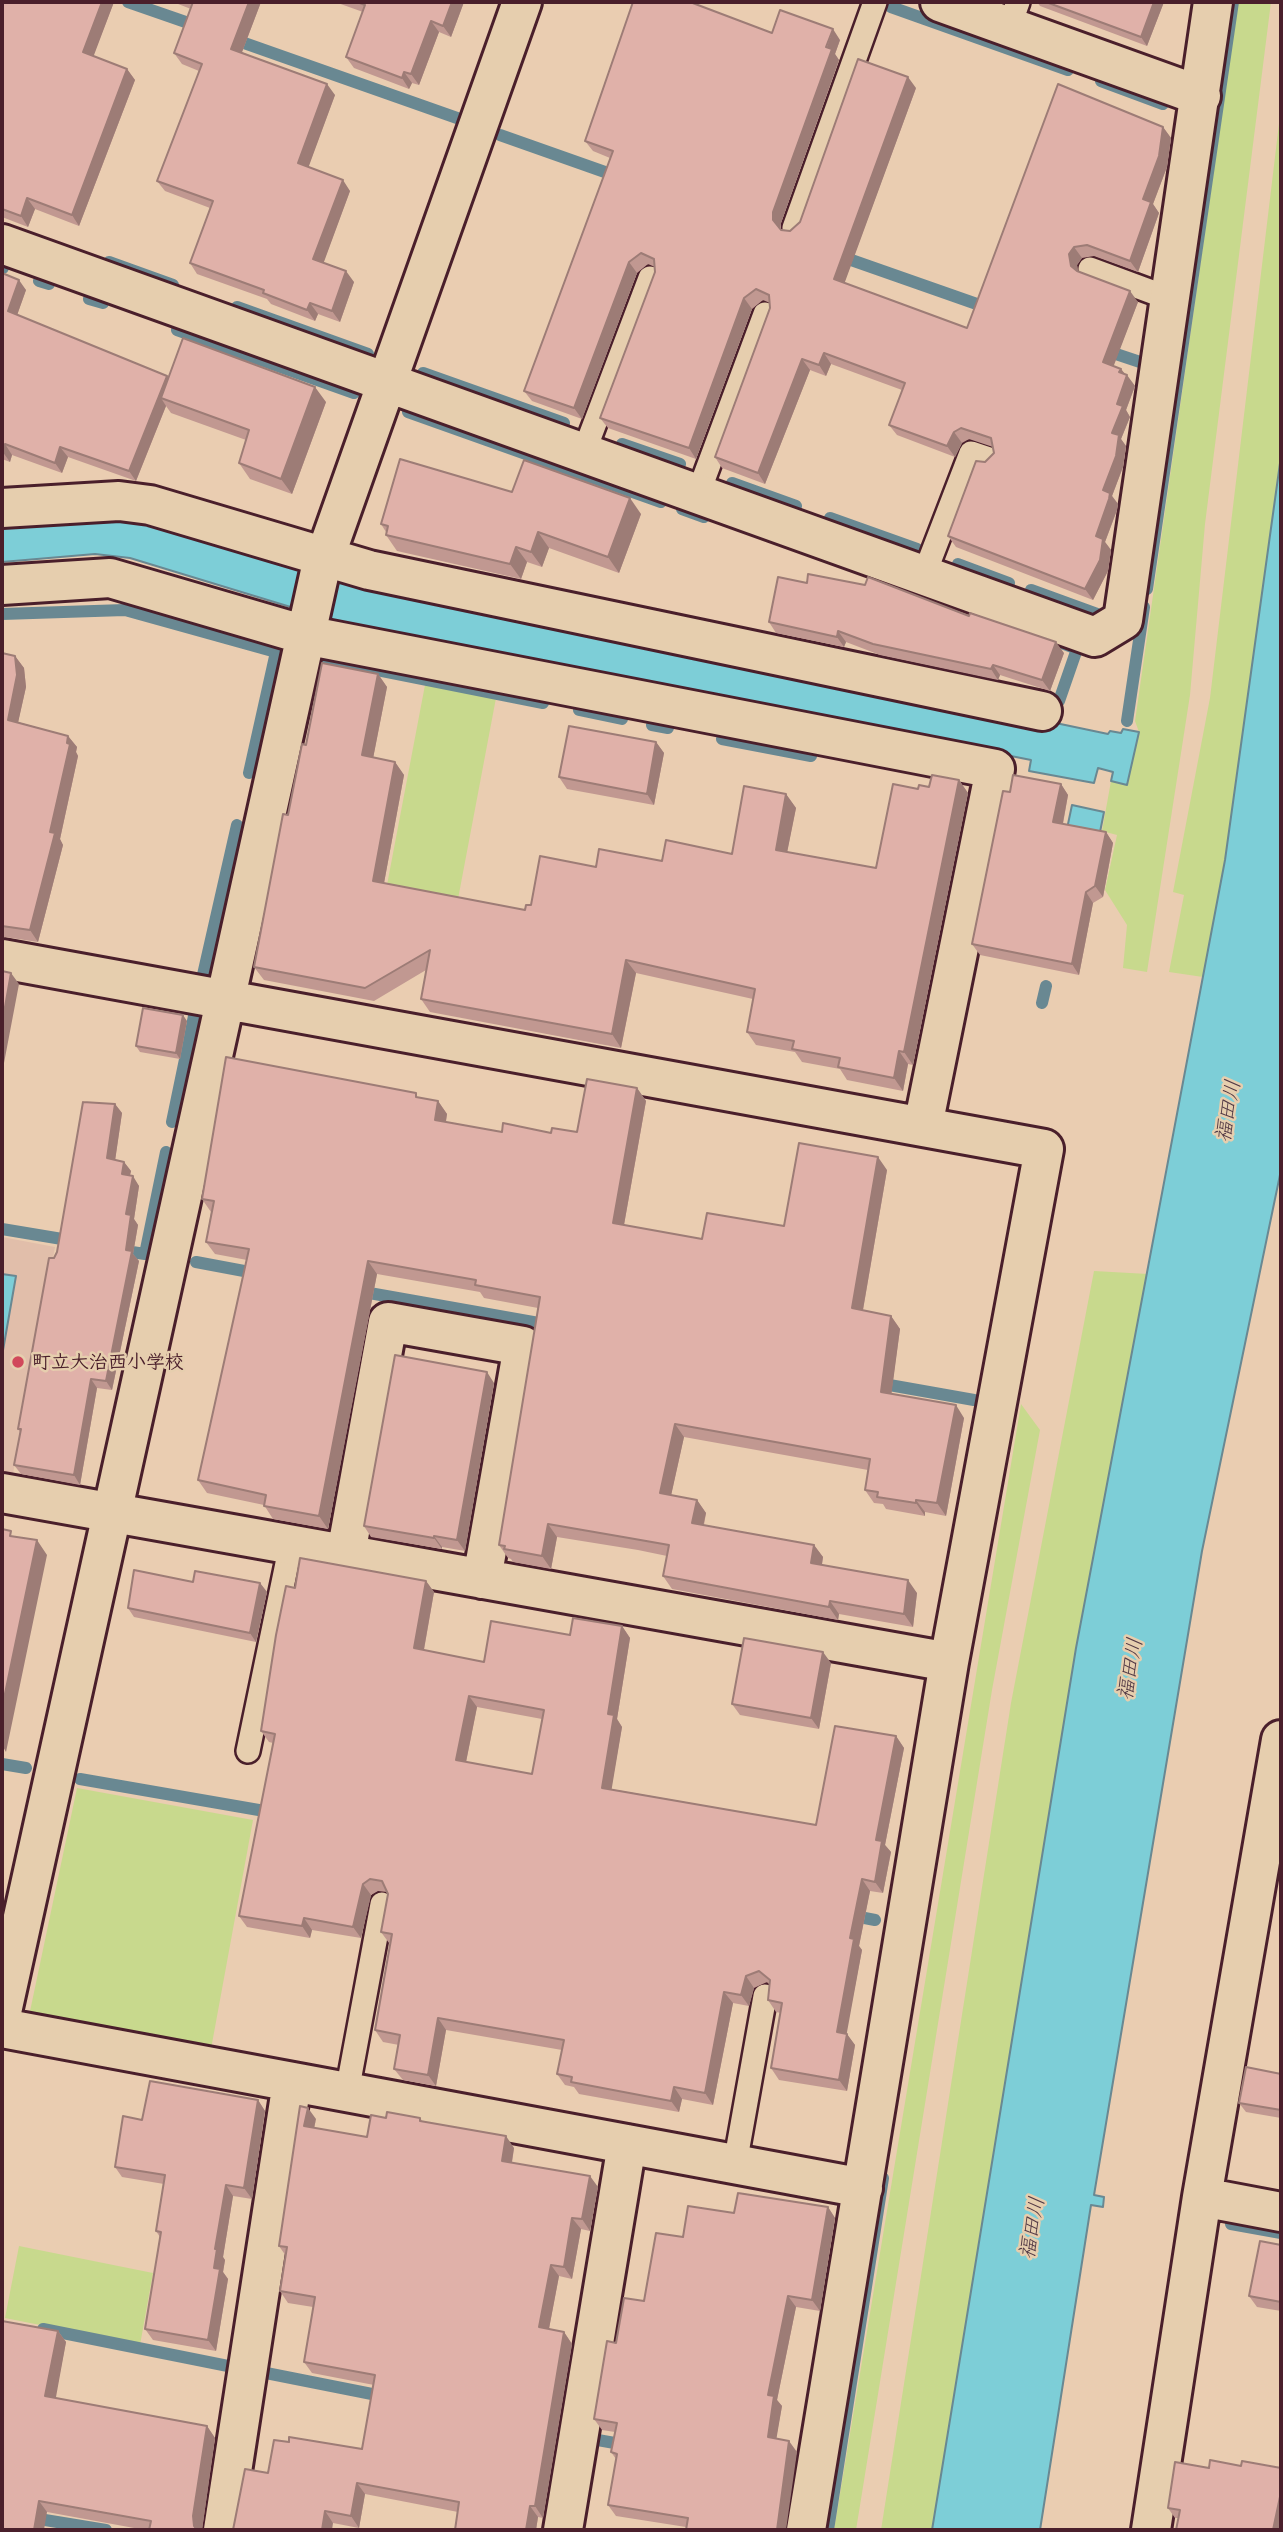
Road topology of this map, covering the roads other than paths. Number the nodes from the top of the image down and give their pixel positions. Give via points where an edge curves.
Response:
1 (522, 2) edge
2 (875, 2) edge
3 (940, 2) edge
4 (1213, 2) edge
5 (1013, 14) edge
6 (1200, 96) junction
7 (794, 228) edge
8 (2, 244) edge
9 (1090, 269) dead end
10 (650, 278) edge
11 (1171, 299) junction
12 (765, 314) edge
13 (388, 381) junction
14 (584, 452) junction
15 (989, 459) edge
16 (698, 494) junction
17 (2, 508) edge
18 (322, 564) junction
19 (924, 575) junction
20 (2, 585) edge
21 (307, 625) junction
22 (1042, 711) dead end
23 (2, 959) edge
24 (225, 999) junction
25 (923, 1126) junction
26 (2, 1493) edge
27 (111, 1513) junction
28 (291, 1544) junction
29 (346, 1555) junction
30 (482, 1579) junction
31 (949, 1662) junction
32 (1281, 1740) edge
33 (248, 1751) dead end
34 (382, 1904) edge
35 (765, 1996) edge
36 (2, 2012) edge
37 (2, 2028) edge
38 (292, 2082) junction
39 (346, 2092) junction
40 (627, 2144) junction
41 (735, 2164) junction
42 (863, 2188) junction
43 (1202, 2197) junction
44 (1281, 2213) edge
45 (223, 2530) edge
46 (563, 2530) edge
47 (806, 2530) edge
48 (1151, 2530) edge

1 - 13 street
2 - 7 lane
3 - 5 street
4 - 6 street
5 - 6 street
6 - 11 street
8 - 13 street
9 - 11 lane
10 - 14 lane
11 - 19 street via 1123,620 1095,638
12 - 16 lane
13 - 14 street
13 - 18 street
14 - 16 street
15 - 19 lane via 971,453
16 - 19 street
17 - 18 street via 119,501 150,505
18 - 21 street
18 - 22 street
20 - 21 street via 110,578
21 - 24 street
21 - 25 street via 995,769
23 - 24 street
24 - 25 street
24 - 27 street
25 - 31 street via 1044,1149
26 - 27 street
27 - 28 street
27 - 36 street
28 - 29 street
28 - 33 lane
29 - 30 street
29 - 30 street via 388,1322 415,1326 523,1346
30 - 31 street
31 - 42 street
32 - 43 street
34 - 39 lane
35 - 41 lane
37 - 38 street
38 - 39 street
38 - 45 street
39 - 40 street
40 - 41 street
40 - 46 street
41 - 42 street
42 - 47 street
43 - 44 street
43 - 48 street

